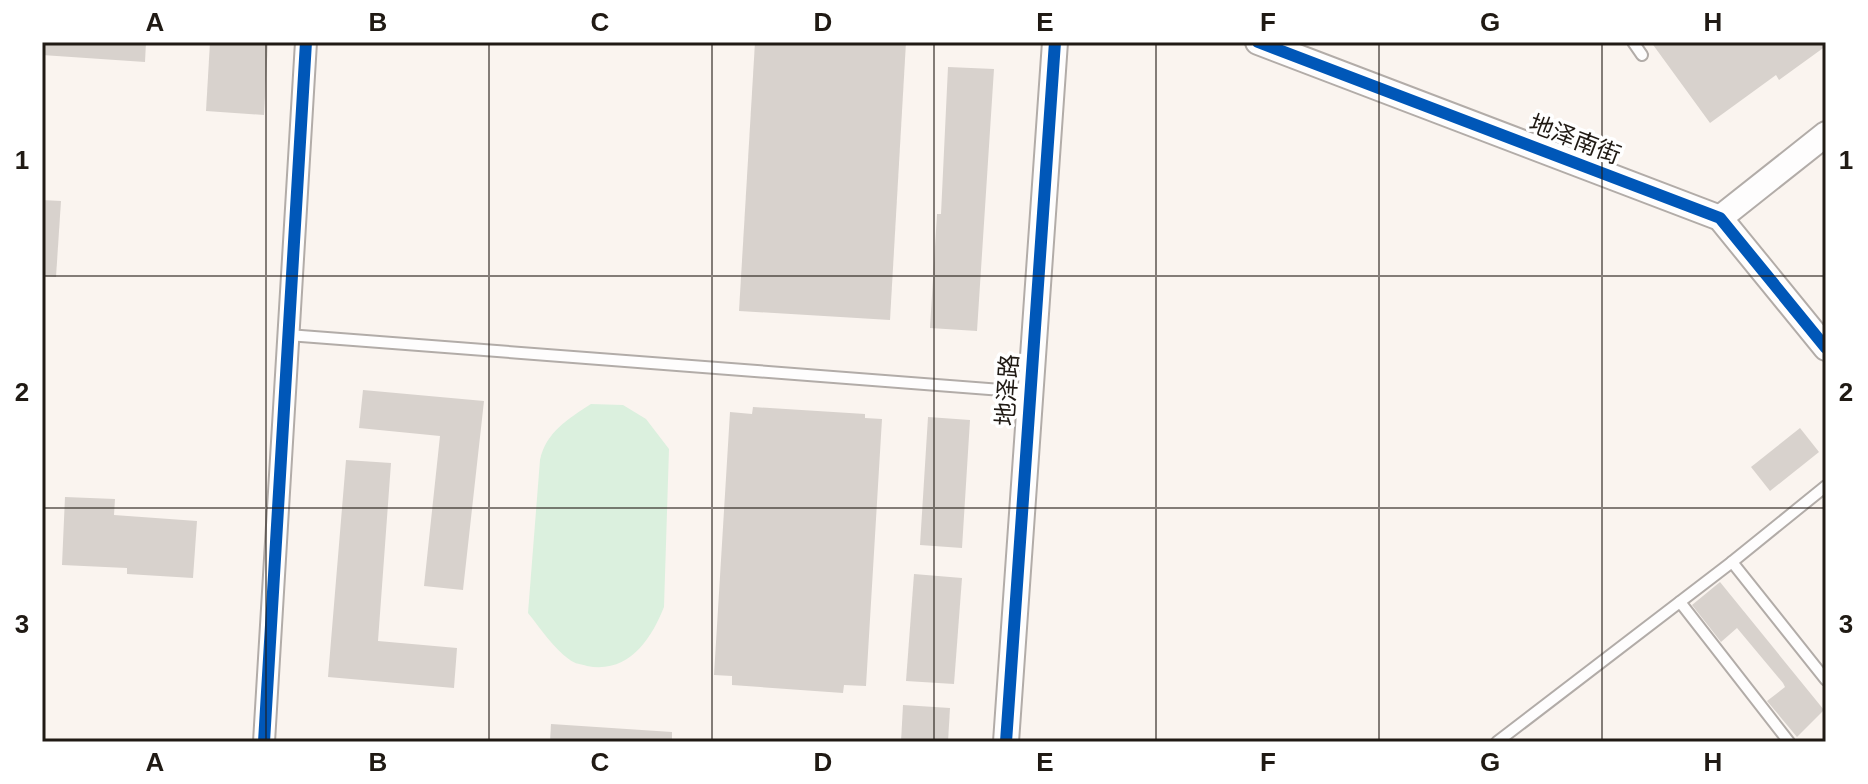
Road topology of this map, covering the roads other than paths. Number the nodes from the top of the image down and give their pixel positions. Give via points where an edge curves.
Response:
1 (306, 42) edge
2 (1055, 42) edge
3 (1258, 42) edge
4 (1633, 42) edge
5 (1642, 55) dead end
6 (1826, 134) edge
7 (1720, 218) junction
8 (288, 335) junction
9 (1826, 348) edge
10 (1029, 392) junction
11 (1826, 486) edge
12 (1732, 562) junction
13 (1680, 602) junction
14 (1826, 680) edge
15 (264, 742) edge
16 (1006, 742) edge
17 (1497, 742) edge
18 (1789, 742) edge

1 - 8 street
2 - 10 street, 地泽路
3 - 7 street, 地泽南街
4 - 5 lane
6 - 7 street
7 - 9 street, 地泽南街
8 - 10 lane
8 - 15 street
10 - 16 street, 地泽路
11 - 12 lane
12 - 13 lane
12 - 14 lane
13 - 17 lane
13 - 18 lane

